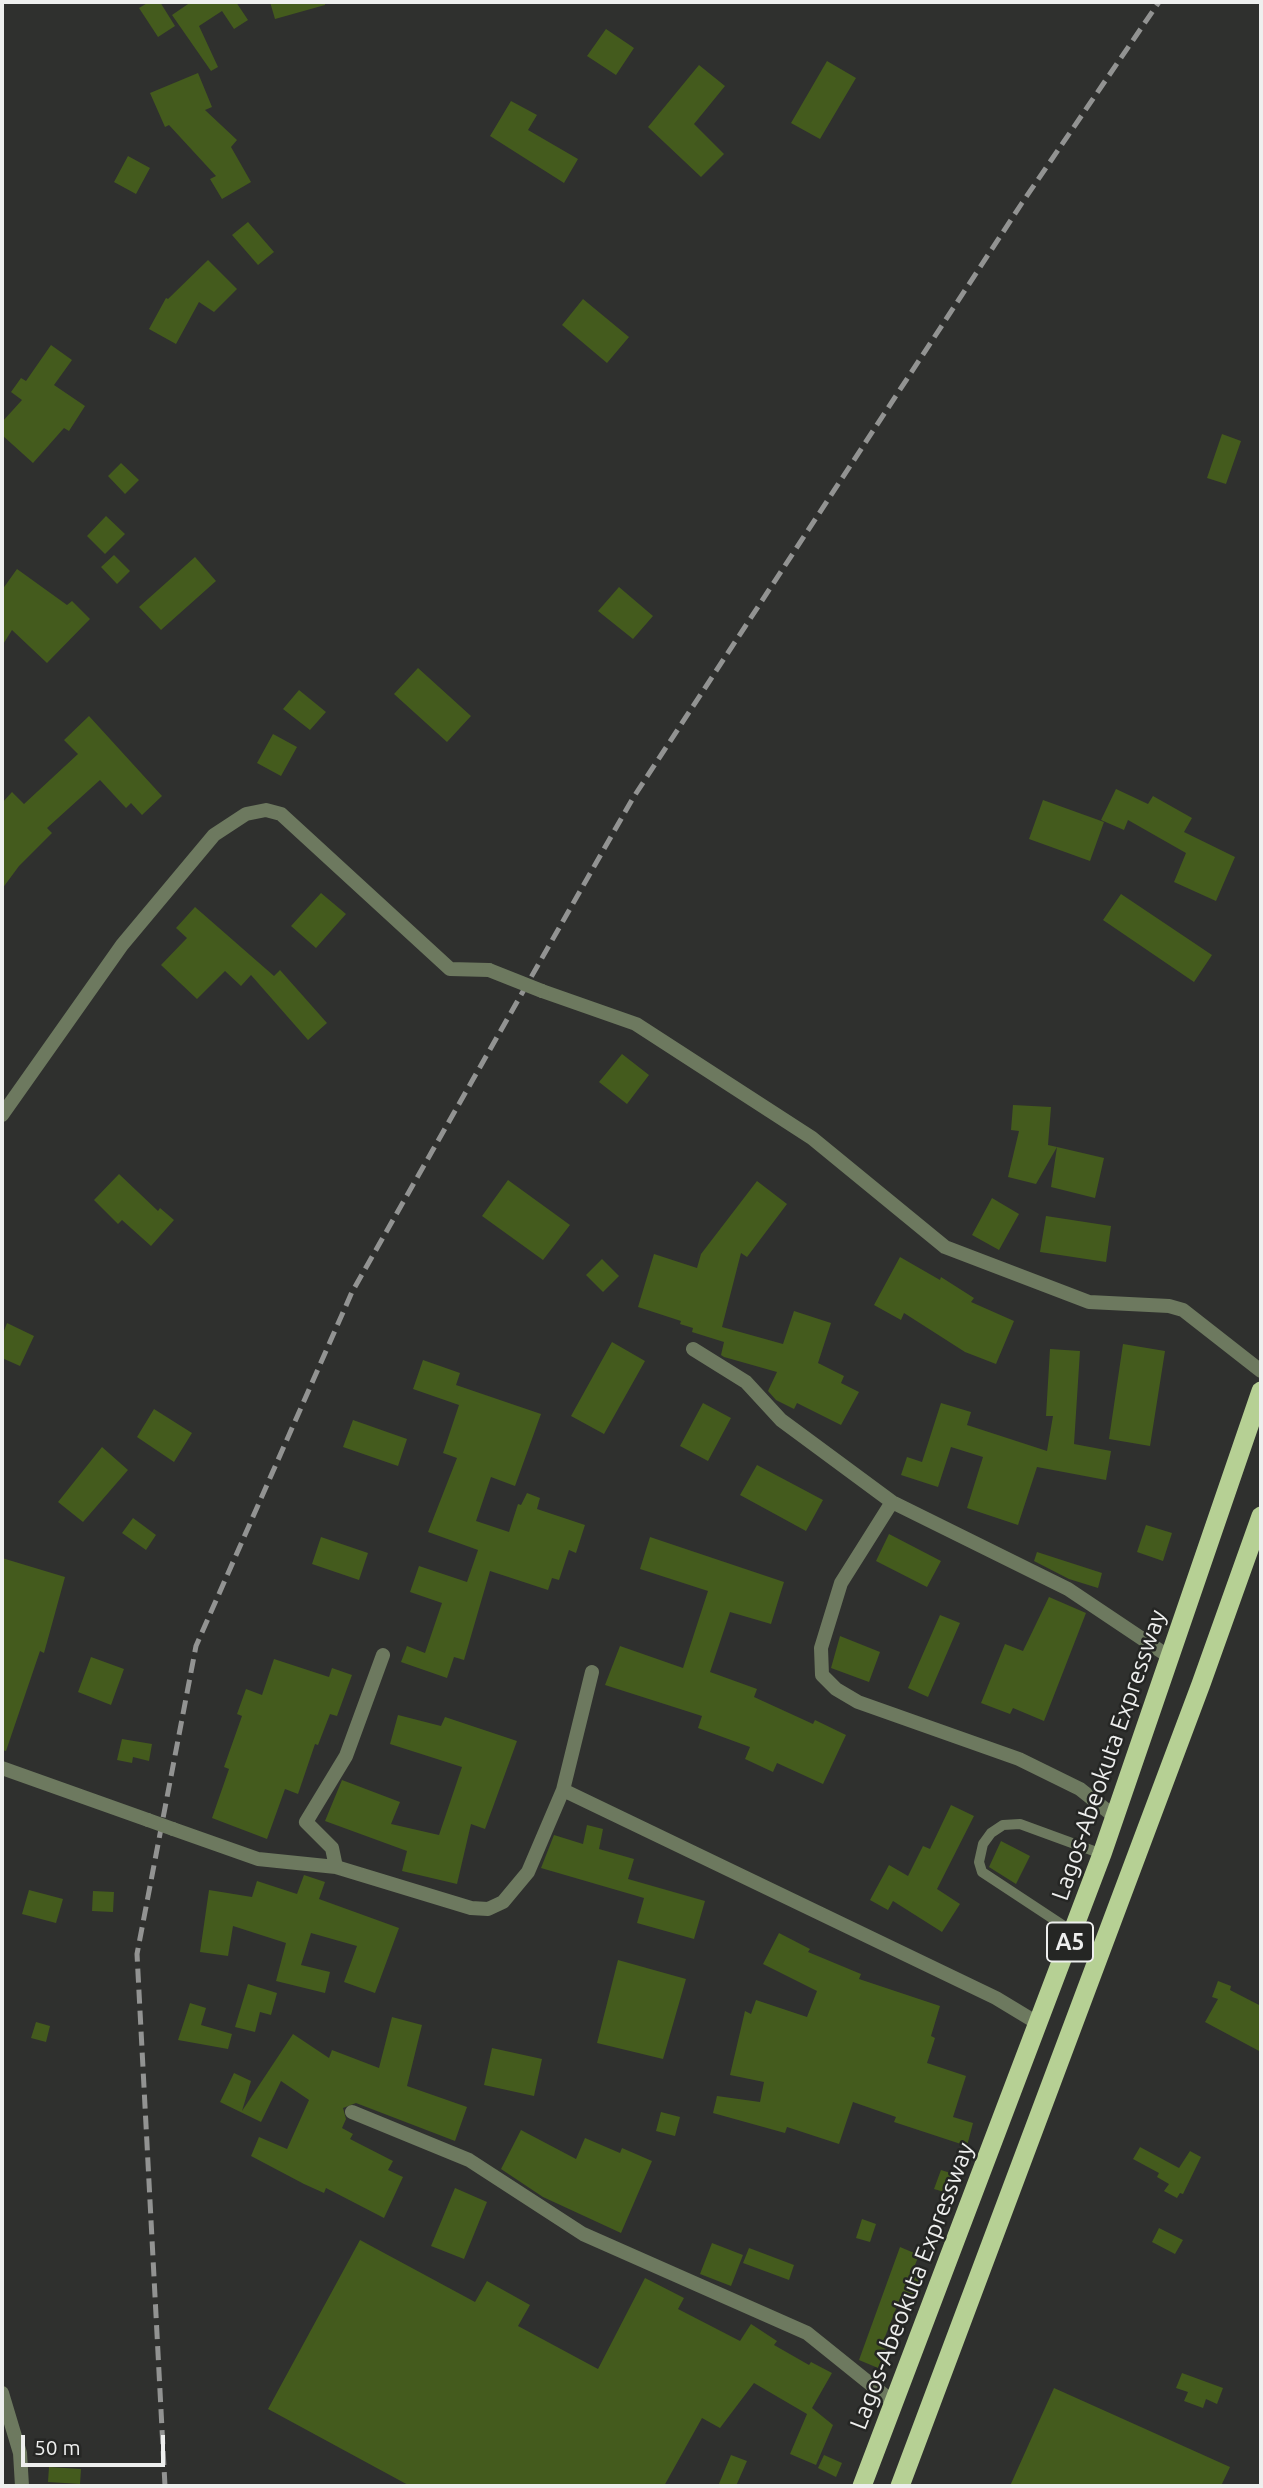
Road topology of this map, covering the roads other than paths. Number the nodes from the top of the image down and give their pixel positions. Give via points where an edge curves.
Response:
1 (2, 1115) edge
2 (693, 1349) dead end
3 (1261, 1371) edge
4 (1261, 1391) edge
5 (892, 1502) junction
6 (1261, 1516) edge
7 (383, 1655) dead end
8 (1168, 1656) junction
9 (592, 1672) dead end
10 (2, 1768) edge
11 (563, 1790) junction
12 (1115, 1817) junction
13 (1102, 1854) junction
14 (336, 1867) junction
15 (1073, 1931) junction
16 (1039, 2024) junction
17 (352, 2112) dead end
18 (2, 2393) edge
19 (894, 2403) junction
20 (22, 2486) edge
21 (862, 2486) edge
22 (900, 2486) edge

1 - 3 street, bridge via 122,945 214,835 246,814 266,810 281,814 450,969 489,970 636,1024 811,1138 945,1247 1090,1302 1183,1310
2 - 5 street via 746,1382 781,1420
4 - 8 highway, Lagos-Abeokuta Expressway / A5
5 - 8 street via 1068,1589
5 - 12 street via 841,1583 821,1648 822,1675 858,1702 1020,1759 1080,1789
6 - 22 highway, A5
7 - 14 street via 346,1756 306,1822 332,1848
8 - 12 highway, Lagos-Abeokuta Expressway / A5
9 - 11 street
10 - 14 street, bridge via 258,1859
11 - 14 street via 528,1872 503,1902 488,1909 471,1908
11 - 16 street via 984,1992
12 - 13 highway, Lagos-Abeokuta Expressway / A5
13 - 15 highway, Lagos-Abeokuta Expressway / A5
13 - 15 lane via 1020,1824 1003,1825 984,1844 979,1862 982,1872
15 - 16 highway, Lagos-Abeokuta Expressway / A5
16 - 19 highway, Lagos-Abeokuta Expressway / A5
17 - 19 street via 469,2160 583,2235 807,2333
18 - 20 street via 20,2453
19 - 21 highway, Lagos-Abeokuta Expressway / A5

